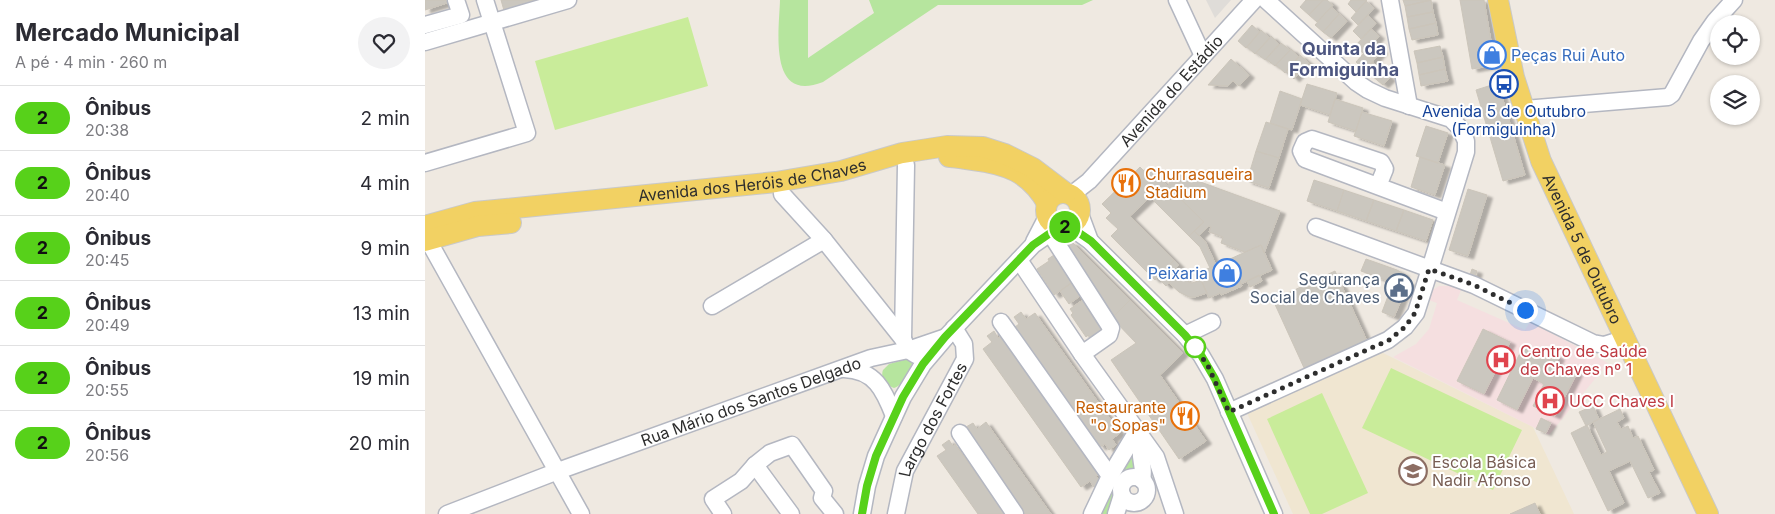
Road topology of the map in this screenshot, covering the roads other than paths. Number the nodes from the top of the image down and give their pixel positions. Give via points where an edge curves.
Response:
1 (456, 0) edge
2 (485, 0) edge
3 (568, 0) edge
4 (1177, 0) edge
5 (1254, 0) edge
6 (1266, 0) edge
7 (1390, 0) edge
8 (1498, 0) edge
9 (1734, 0) edge
10 (491, 23) junction
11 (425, 25) edge
12 (425, 42) edge
13 (1203, 56) junction
14 (1409, 106) junction
15 (1523, 109) junction
16 (426, 158) edge
17 (906, 165) junction
18 (1379, 186) junction
19 (782, 194) junction
20 (1447, 212) junction
21 (1063, 213) junction
22 (1316, 227) dead end
23 (426, 234) edge
24 (824, 240) junction
25 (1019, 260) junction
26 (1429, 269) junction
27 (712, 306) dead end
28 (1001, 322) dead end
29 (1212, 322) dead end
30 (950, 332) junction
31 (1185, 335) junction
32 (1626, 338) junction
33 (906, 344) junction
34 (1082, 354) junction
35 (885, 355) junction
36 (923, 364) junction
37 (842, 369) junction
38 (877, 384) junction
39 (903, 397) junction
40 (1229, 412) junction
41 (895, 416) junction
42 (960, 433) dead end
43 (1141, 436) junction
44 (755, 465) junction
45 (558, 471) junction
46 (1111, 476) junction
47 (447, 514) edge
48 (581, 514) edge
49 (723, 514) edge
50 (791, 514) edge
51 (835, 514) edge
52 (862, 514) edge
53 (896, 514) edge
54 (1015, 514) edge
55 (1092, 514) edge
56 (1117, 514) edge
57 (1175, 514) edge
58 (1274, 514) edge
59 (1708, 514) edge

1 - 11 street via 461,15
2 - 10 street
3 - 10 street
4 - 13 street
5 - 13 street, Avenida do Estádio
6 - 14 street via 1356,82 1385,98
7 - 14 street
8 - 15 main road, Avenida 5 de Outubro via 1513,77
9 - 15 street via 1701,41 1668,97
10 - 12 street
10 - 16 street via 527,133
13 - 21 street, Avenida do Estádio
14 - 20 street via 1451,120 1460,128 1466,141 1466,152
15 - 32 main road, Avenida 5 de Outubro via 1541,161
17 - 19 main road, Avenida dos Heróis de Chaves via 845,183
17 - 21 main road, Avenida dos Heróis de Chaves via 952,157 995,162 1027,179
17 - 33 street
18 - 18 street via 1385,169 1381,162 1312,139 1305,142 1301,152 1305,159
18 - 20 street
19 - 23 main road, Avenida dos Heróis de Chaves
19 - 24 street
20 - 26 street
21 - 23 main road, Avenida dos Heróis de Chaves via 1033,168 983,146 947,146 777,182 475,212
21 - 25 street
21 - 31 street
21 - 34 street via 1111,328 1109,335
22 - 26 street
23 - 45 street
24 - 27 street
24 - 33 street
25 - 30 street
25 - 34 street
26 - 32 street via 1474,285 1593,343 1604,345
26 - 40 street via 1415,313 1405,327 1389,340
28 - 46 street
29 - 31 street
30 - 33 street, Rua Mário dos Santos Delgado
30 - 36 street
30 - 53 street, Largo dos Fortes via 964,344 965,359 905,471
31 - 40 street via 1208,366
32 - 59 main road, Avenida 5 de Outubro
33 - 35 street, Rua Mário dos Santos Delgado
33 - 36 street
34 - 43 street
35 - 37 street, Rua Mário dos Santos Delgado
35 - 38 street via 879,362
36 - 39 street
37 - 38 street via 857,370
37 - 45 street, Rua Mário dos Santos Delgado
38 - 39 street
38 - 41 street
39 - 41 street
40 - 58 street
41 - 52 street via 873,465
42 - 54 street
43 - 46 street
43 - 56 street via 1142,480 1126,479 1121,486
43 - 57 street via 1156,457
44 - 49 street via 741,480 713,499
44 - 50 street
44 - 51 street via 770,452 792,445
45 - 47 street, Rua Mário dos Santos Delgado
45 - 48 street
46 - 55 street

